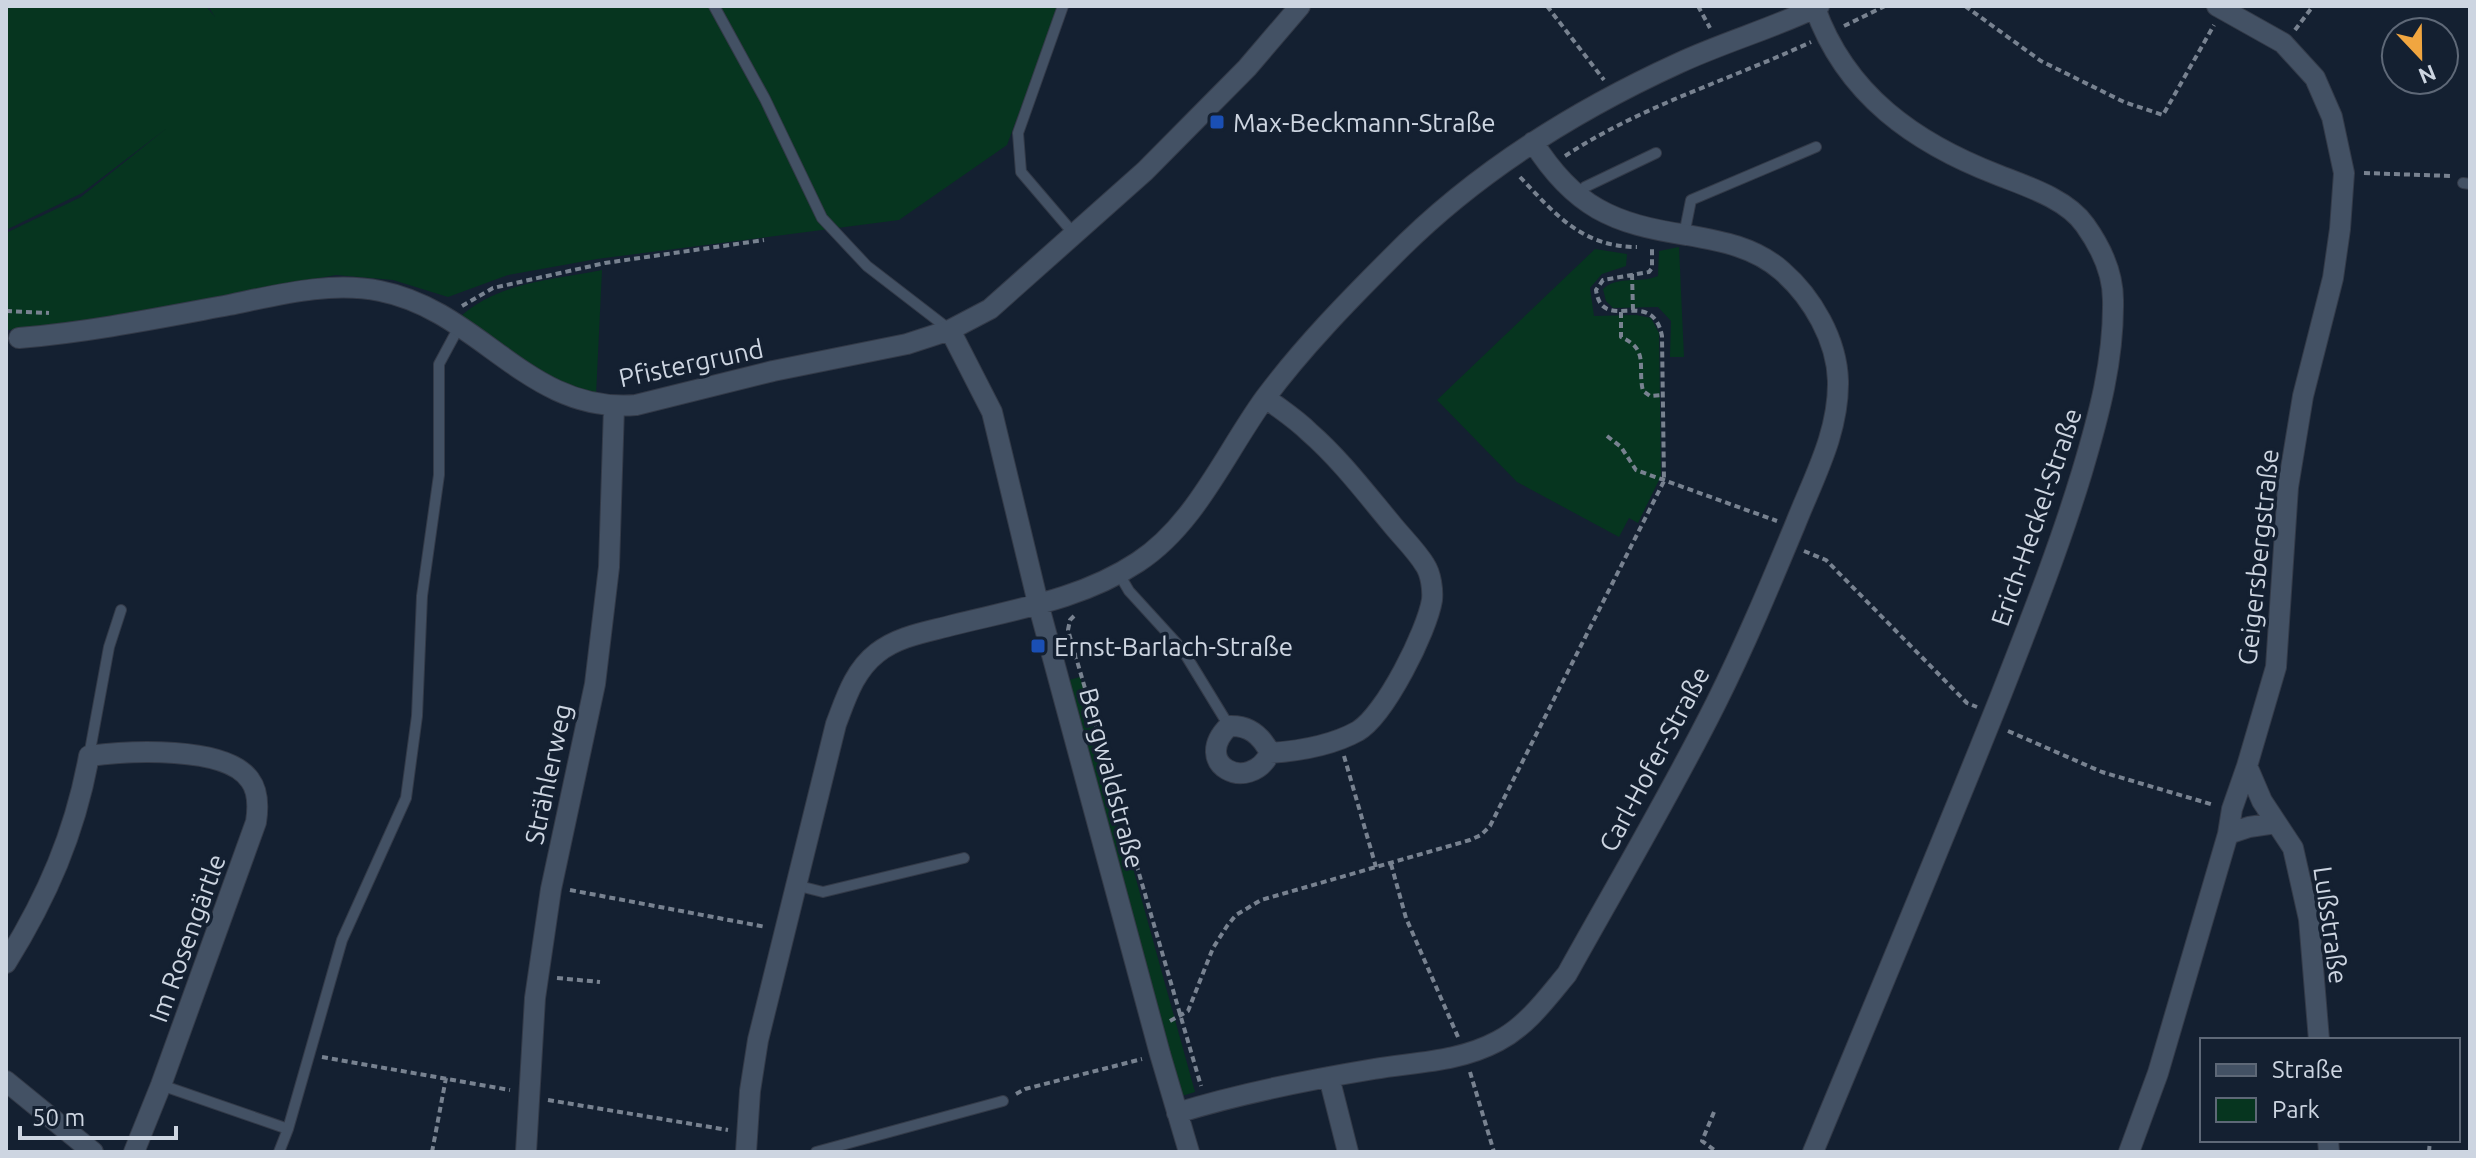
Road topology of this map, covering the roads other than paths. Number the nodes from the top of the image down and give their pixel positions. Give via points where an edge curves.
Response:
1 (714, 6) edge
2 (1063, 6) edge
3 (1300, 6) edge
4 (1817, 7) edge
5 (2220, 8) edge
6 (1533, 142) junction
7 (1816, 147) dead end
8 (1656, 153) dead end
9 (1577, 197) junction
10 (1074, 234) junction
11 (1684, 235) junction
12 (455, 322) junction
13 (950, 330) junction
14 (19, 338) dead end
15 (1266, 398) junction
16 (614, 407) junction
17 (1119, 574) junction
18 (1038, 603) junction
19 (121, 610) dead end
20 (1229, 726) junction
21 (1270, 753) junction
22 (89, 756) junction
23 (2247, 766) junction
24 (2276, 823) junction
25 (2228, 834) junction
26 (964, 858) dead end
27 (795, 884) junction
28 (6, 963) edge
29 (2319, 1038) edge
30 (1329, 1077) junction
31 (6, 1081) edge
32 (161, 1085) junction
33 (1003, 1101) road end
34 (1177, 1113) junction
35 (288, 1129) junction
36 (746, 1143) edge
37 (93, 1152) edge
38 (134, 1152) edge
39 (279, 1152) edge
40 (526, 1152) edge
41 (816, 1152) edge
42 (1189, 1152) edge
43 (1348, 1152) edge
44 (1813, 1152) edge
45 (2129, 1152) edge

1 - 13 lane via 822,218 867,266
2 - 10 lane via 1018,133 1021,172
3 - 10 street via 1145,171
4 - 6 street via 1716,46 1615,94
4 - 44 street, Erich-Heckel-Straße via 1825,36 1859,86 1889,116 1937,149 2046,193 2083,221 2100,250 2113,296 2104,399 2058,550
5 - 23 street, Geigersbergstraße via 2283,43 2315,78 2332,117 2344,173 2333,278 2303,396 2288,487 2276,667
6 - 9 street, Carl-Hofer-Straße
6 - 15 street via 1448,205 1393,256
7 - 11 lane via 1691,200
8 - 9 lane via 1585,187
9 - 11 street, Carl-Hofer-Straße via 1619,220
10 - 13 street via 990,309
11 - 30 street, Carl-Hofer-Straße via 1739,246 1762,257 1808,299 1826,331 1838,381 1828,446 1787,545 1716,703 1567,974 1537,1011 1500,1041 1465,1055
12 - 14 street, Pfistergrund via 379,291 316,288 72,334
12 - 16 street, Pfistergrund via 543,386
12 - 35 lane via 439,364 439,475 422,596 417,716 406,798 342,940
13 - 16 street, Pfistergrund via 907,344
13 - 18 street, Bergwaldstraße via 992,412
15 - 17 street via 1177,528
15 - 21 street via 1310,432 1426,566 1432,596 1428,616 1392,690 1371,721 1339,739
16 - 40 street, Strählerweg via 609,567 595,684 562,828 538,977
17 - 18 street via 1062,599
17 - 20 lane via 1182,649
18 - 27 street via 907,638 875,654 861,670 836,724
18 - 34 street, Bergwaldstraße
19 - 22 lane
20 - 21 street via 1252,731
20 - 21 street via 1215,749 1226,770 1256,770
22 - 28 street via 48,891
22 - 32 street, Im Rosengärtle via 149,751 213,760 241,772 253,784 256,822
23 - 24 street, Lußstraße
23 - 25 street, Geigersbergstraße
24 - 25 street
24 - 29 street, Lußstraße via 2293,848 2309,919
25 - 45 street, Geigersbergstraße via 2158,1073
26 - 27 lane via 823,892
27 - 36 street via 758,1040
30 - 34 street, Carl-Hofer-Straße
30 - 43 street
31 - 37 street
32 - 35 lane
32 - 38 street, Im Rosengärtle
33 - 41 lane
34 - 42 street, Bergwaldstraße
35 - 39 lane

